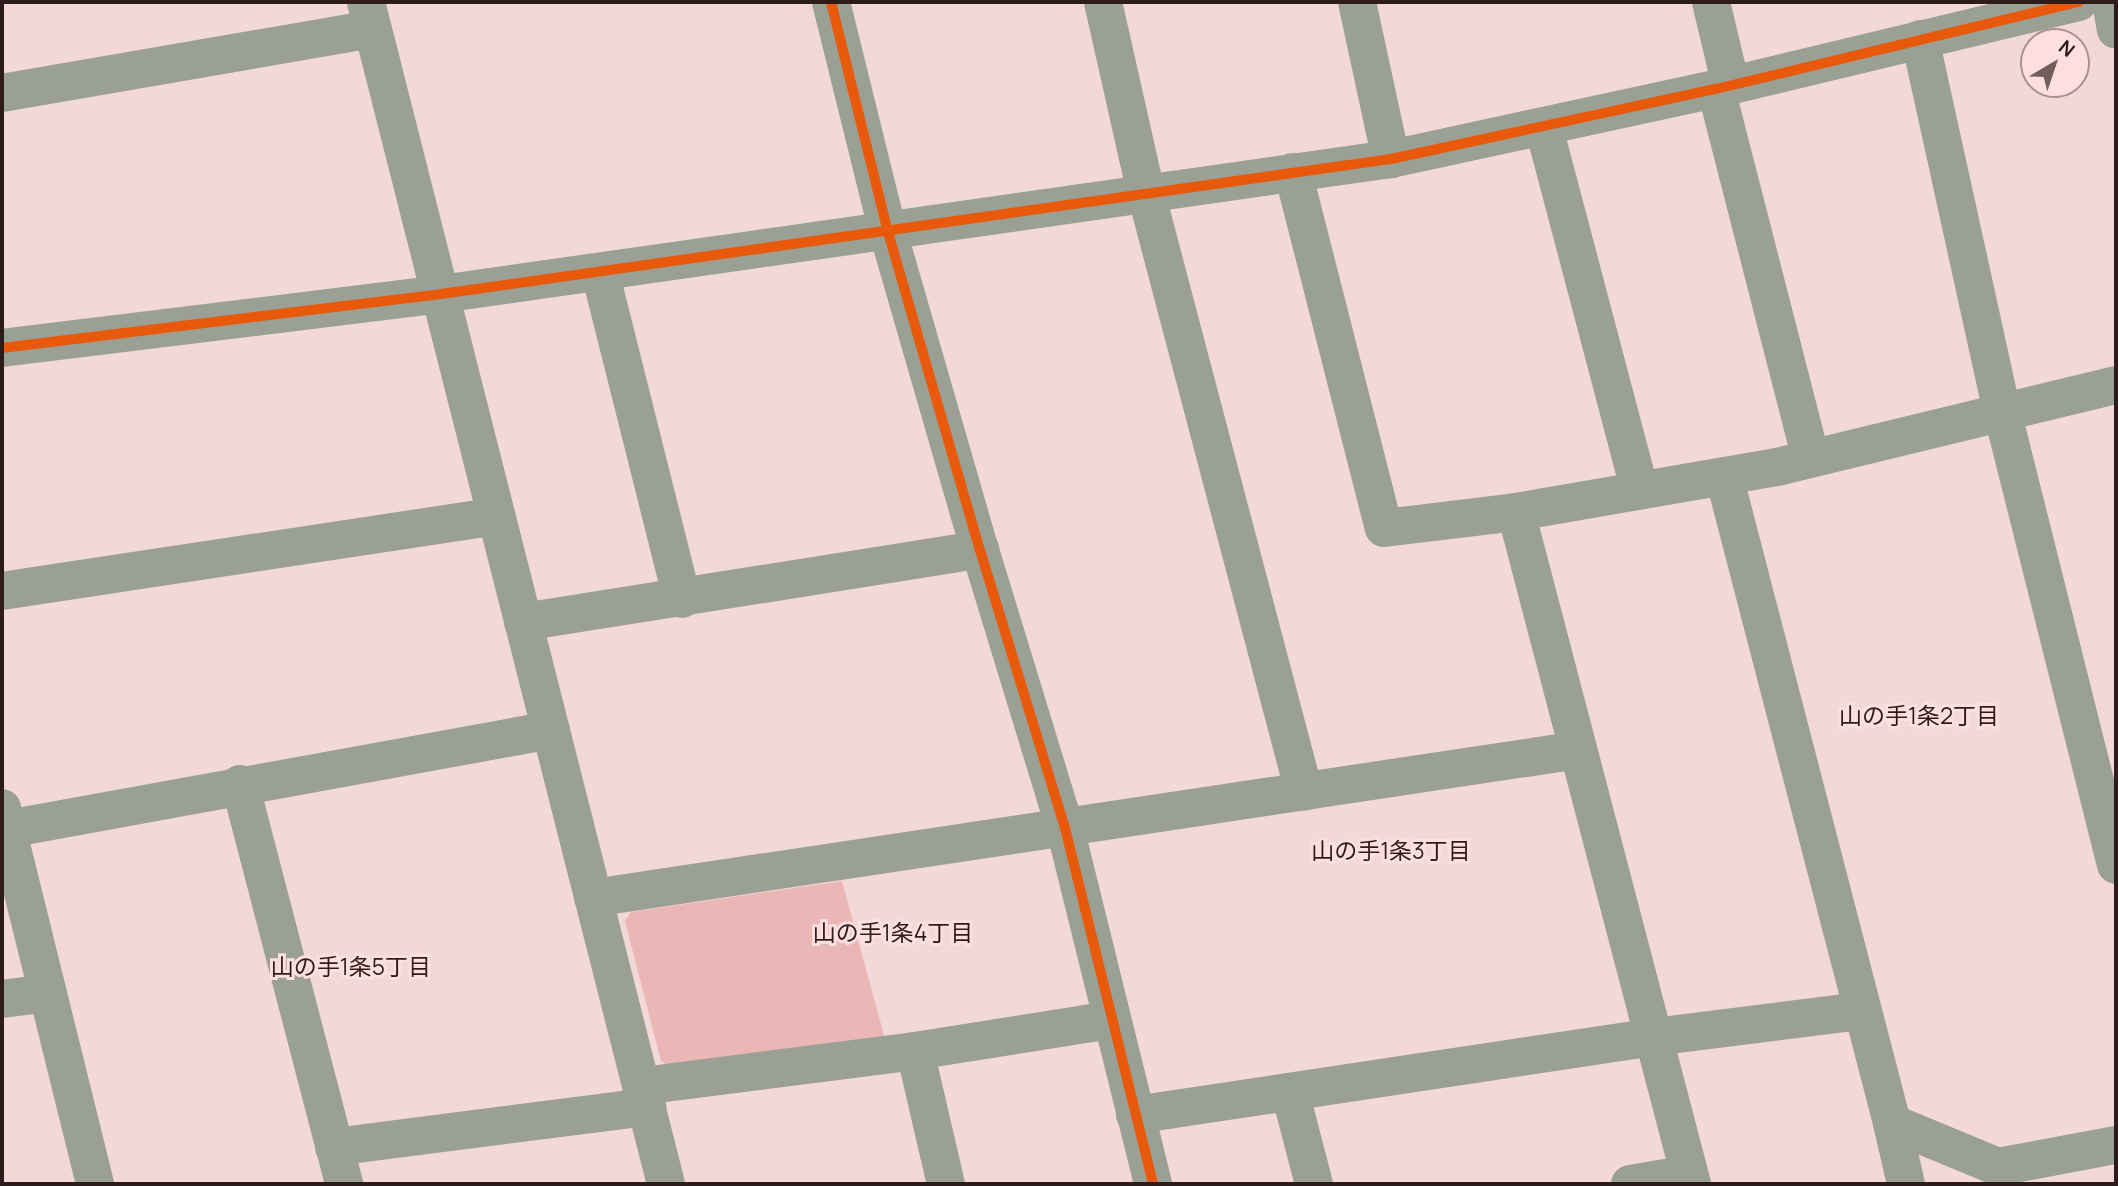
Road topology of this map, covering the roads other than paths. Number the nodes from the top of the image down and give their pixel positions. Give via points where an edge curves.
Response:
1 (831, 2) edge
2 (1103, 2) edge
3 (1357, 2) edge
4 (1710, 2) edge
5 (2079, 2) edge
6 (2110, 2) edge
7 (1972, 14) edge
8 (369, 16) edge
9 (2116, 30) edge
10 (1920, 40) junction
11 (1723, 87) junction
12 (2, 93) edge
13 (1544, 128) junction
14 (1391, 159) junction
15 (1293, 172) junction
16 (1146, 193) junction
17 (888, 232) junction
18 (600, 272) junction
19 (441, 294) junction
20 (2, 348) edge
21 (2116, 385) edge
22 (2003, 415) junction
23 (1811, 458) junction
24 (1724, 476) junction
25 (1640, 491) junction
26 (1516, 512) junction
27 (496, 516) junction
28 (979, 550) junction
29 (2, 591) edge
30 (682, 598) junction
31 (523, 622) junction
32 (551, 730) junction
33 (1578, 750) junction
34 (240, 784) junction
35 (1304, 792) junction
36 (3, 822) edge
37 (1065, 828) junction
38 (2115, 852) edge
39 (593, 898) junction
40 (48, 993) junction
41 (2, 999) edge
42 (1861, 1011) junction
43 (1111, 1020) junction
44 (1654, 1037) junction
45 (915, 1051) junction
46 (1290, 1092) junction
47 (645, 1096) junction
48 (1135, 1115) junction
49 (1892, 1124) junction
50 (334, 1146) junction
51 (2116, 1146) edge
52 (1691, 1179) edge
53 (95, 1184) edge
54 (344, 1184) edge
55 (666, 1184) edge
56 (946, 1184) edge
57 (1153, 1184) edge
58 (1314, 1184) edge
59 (1630, 1184) edge
60 (1906, 1184) edge

1 - 17 street
2 - 16 street
3 - 14 street
4 - 11 street
5 - 7 street
6 - 9 street
7 - 10 street
8 - 12 street
8 - 19 street
10 - 11 street
10 - 22 street
11 - 13 street
11 - 23 street
13 - 14 street
13 - 25 street
14 - 15 street
15 - 16 street
15 - 26 street via 1384,528
16 - 17 street
16 - 35 street
17 - 18 street
17 - 28 street
18 - 19 street
18 - 30 street
19 - 20 street
19 - 27 street
21 - 22 street
22 - 23 street
22 - 38 street
23 - 24 street
24 - 25 street
24 - 42 street
25 - 26 street
26 - 33 street
27 - 29 street
27 - 31 street
28 - 30 street
28 - 37 street
30 - 31 street
31 - 32 street
32 - 34 street
32 - 39 street
33 - 35 street
33 - 44 street
34 - 36 street
34 - 50 street
35 - 37 street
36 - 40 street
37 - 39 street
37 - 43 street
39 - 47 street
40 - 41 street
40 - 53 street
42 - 44 street
42 - 49 street
43 - 45 street
43 - 48 street
44 - 46 street
44 - 52 street
45 - 47 street
45 - 56 street
46 - 48 street
46 - 58 street
47 - 50 street
47 - 55 street
48 - 57 street
49 - 51 street via 1998,1167
49 - 60 street
50 - 54 street
52 - 59 street

